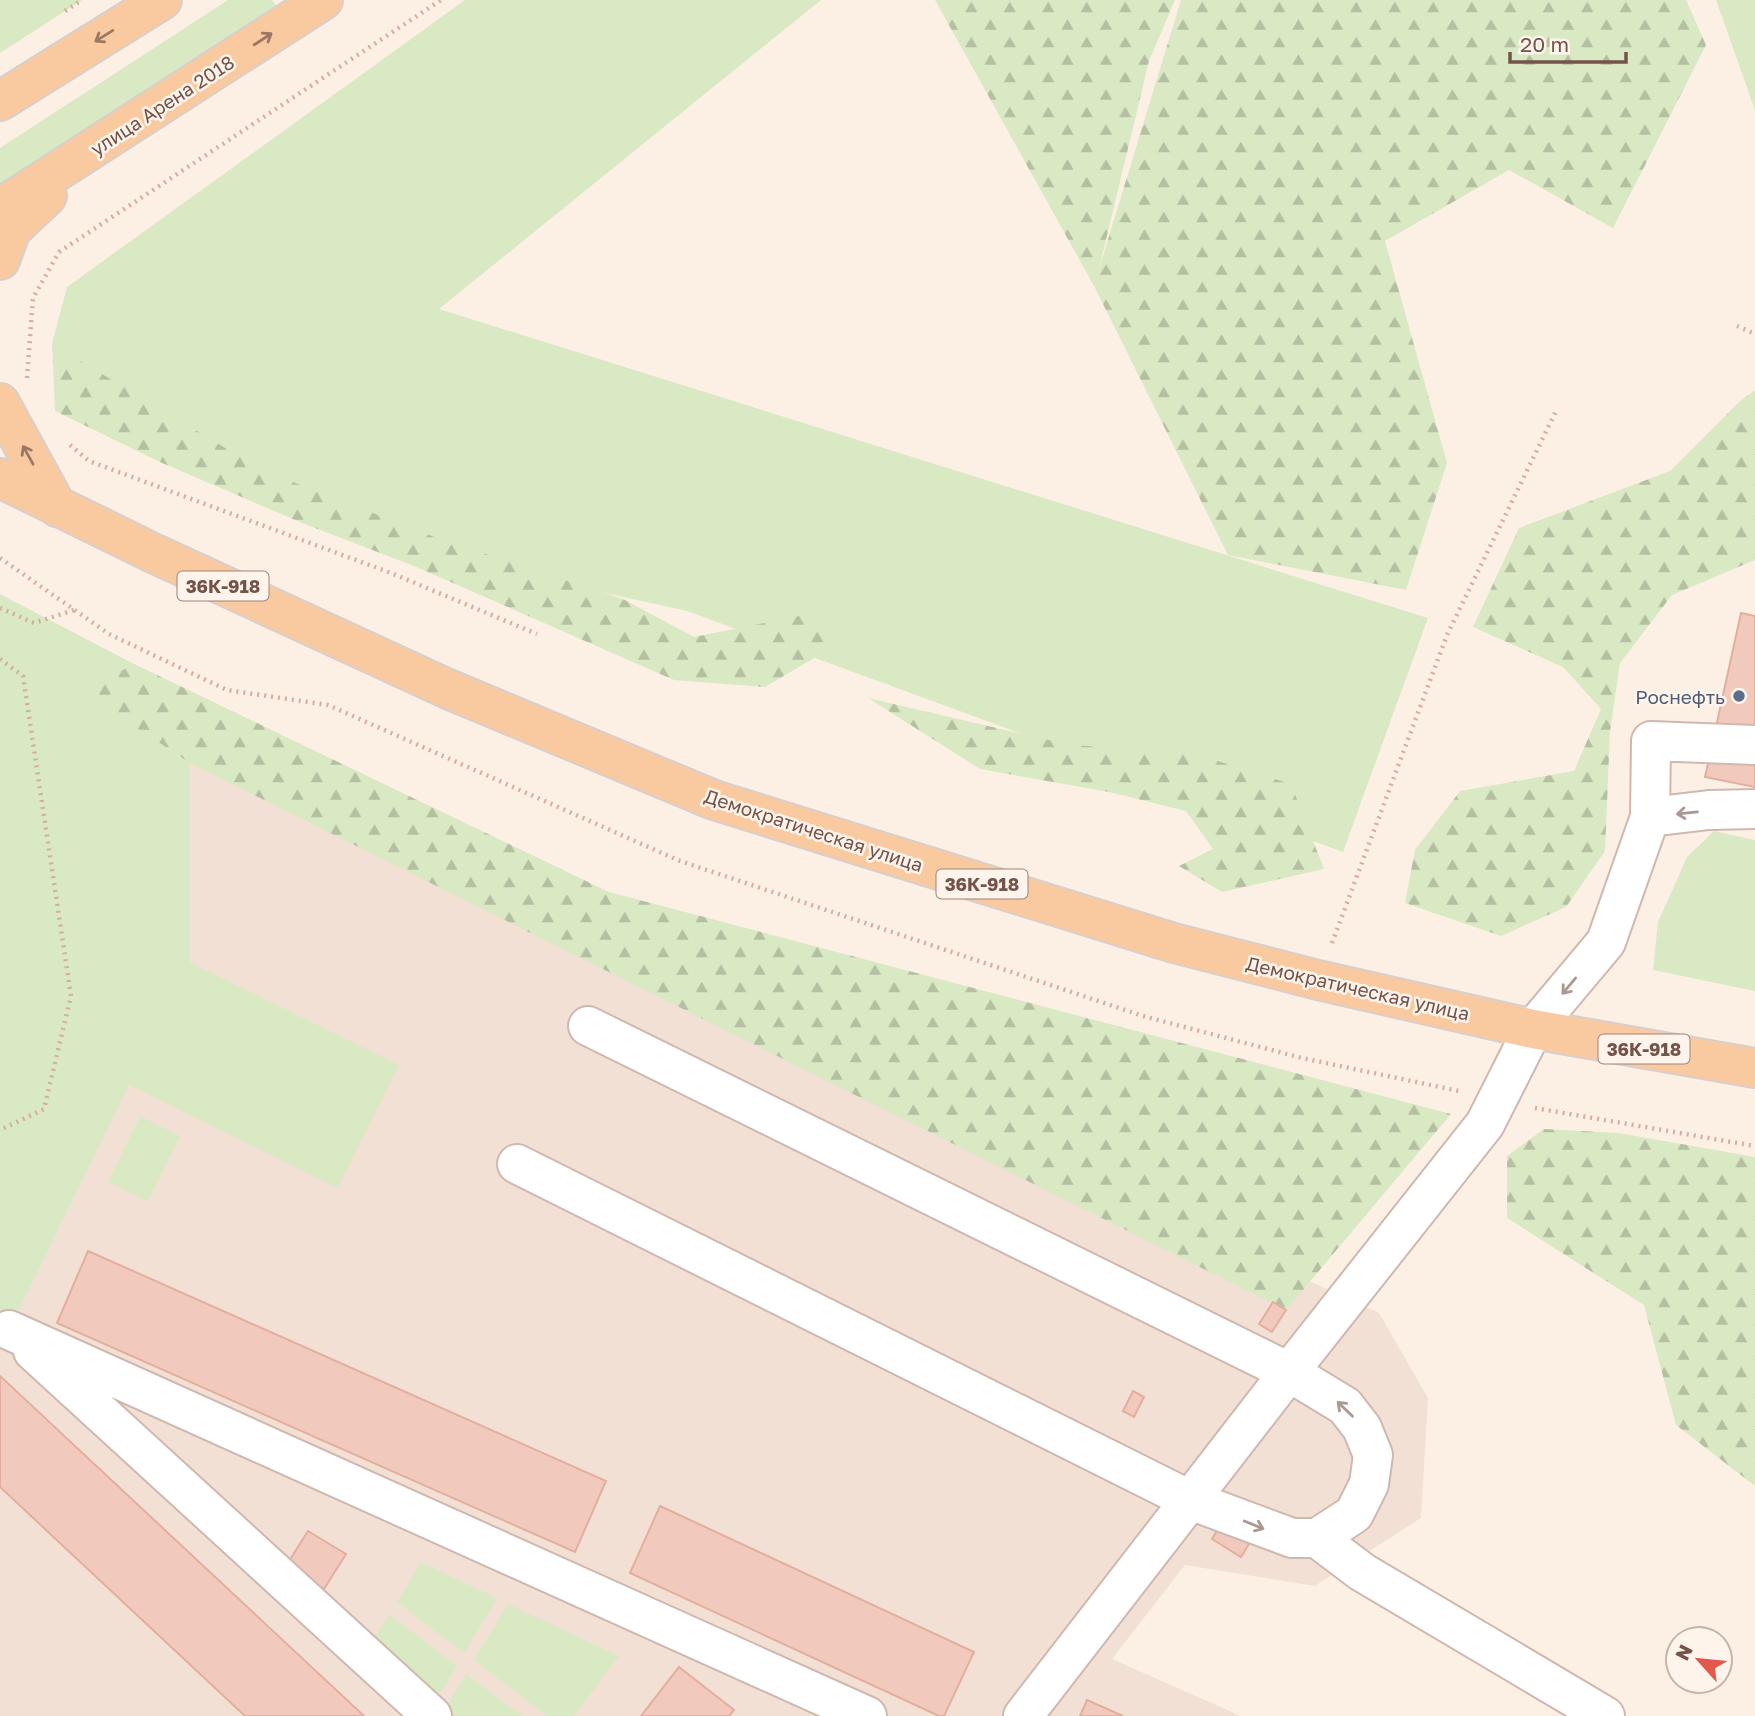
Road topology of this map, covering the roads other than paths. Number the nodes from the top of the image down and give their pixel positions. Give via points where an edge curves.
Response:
1 (162, 0) edge
2 (323, 0) edge
3 (0, 101) edge
4 (106, 141) junction
5 (0, 208) edge
6 (0, 260) edge
7 (13, 393) edge
8 (0, 478) edge
9 (57, 507) junction
10 (1755, 745) edge
11 (1755, 809) edge
12 (1650, 817) junction
13 (588, 1026) dead end
14 (1533, 1029) junction
15 (1755, 1068) edge
16 (517, 1164) dead end
17 (5, 1326) edge
18 (1289, 1373) junction
19 (1190, 1500) junction
20 (1317, 1538) junction
21 (801, 1703) edge
22 (432, 1716) edge
23 (867, 1716) edge
24 (1023, 1716) edge
25 (1605, 1716) edge

1 -> 3 main road
4 -> 2 main road, улица Арена 2018
4 - 5 main road, улица Арена 2018
4 - 6 main road via 11,230
9 -> 7 main road
8 - 9 main road, Демократическая улица / 36К-918
9 - 14 main road, Демократическая улица / 36К-918 via 436,684 714,800 1174,943
10 - 12 street via 1651,741
11 -> 12 street
12 -> 14 street via 1606,942
13 - 18 street
14 - 15 main road, Демократическая улица / 36К-918
14 - 18 street via 1485,1124
16 - 19 street
17 - 21 street
17 - 22 street
18 - 19 street
20 -> 18 street via 1354,1514 1369,1484 1373,1455 1362,1428 1345,1406
19 -> 20 street via 1292,1538
19 - 24 street
20 - 25 street via 1362,1572
21 - 23 street

